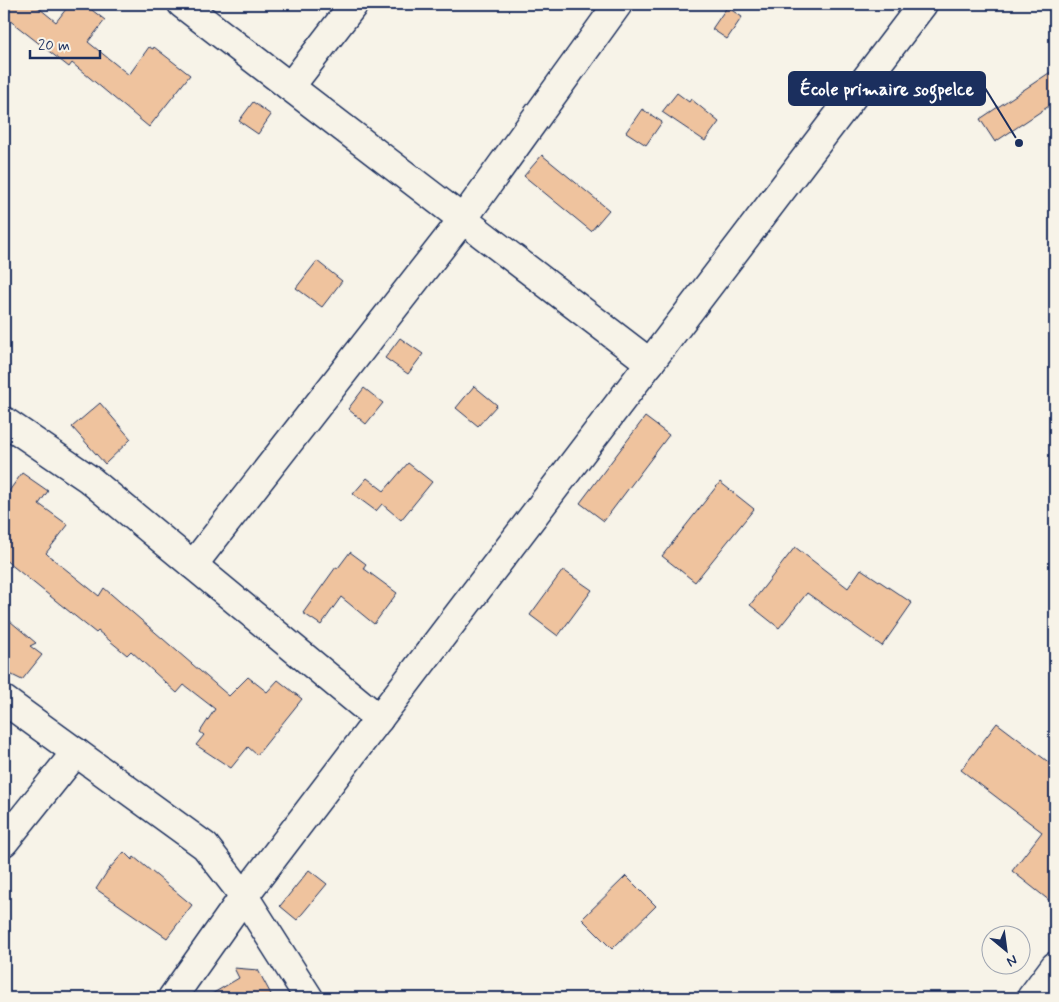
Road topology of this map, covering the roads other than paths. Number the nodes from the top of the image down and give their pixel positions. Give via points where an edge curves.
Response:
1 (182, 4) edge
2 (354, 4) edge
3 (618, 4) edge
4 (924, 4) edge
5 (290, 86) junction
6 (463, 219) junction
7 (650, 363) junction
8 (4, 421) edge
9 (193, 565) junction
10 (4, 700) edge
11 (379, 718) junction
12 (76, 752) junction
13 (4, 842) edge
14 (244, 896) junction
15 (1055, 966) edge
16 (172, 998) edge
17 (309, 998) edge
18 (1031, 998) edge

1 - 5 street
2 - 5 street
3 - 6 street
4 - 7 street
5 - 6 street
6 - 7 street
6 - 9 street
7 - 11 street
8 - 9 street via 89,479
9 - 11 street
10 - 12 street
11 - 14 street
12 - 13 street
12 - 14 street via 205,846
14 - 16 street
14 - 17 street
15 - 18 street

